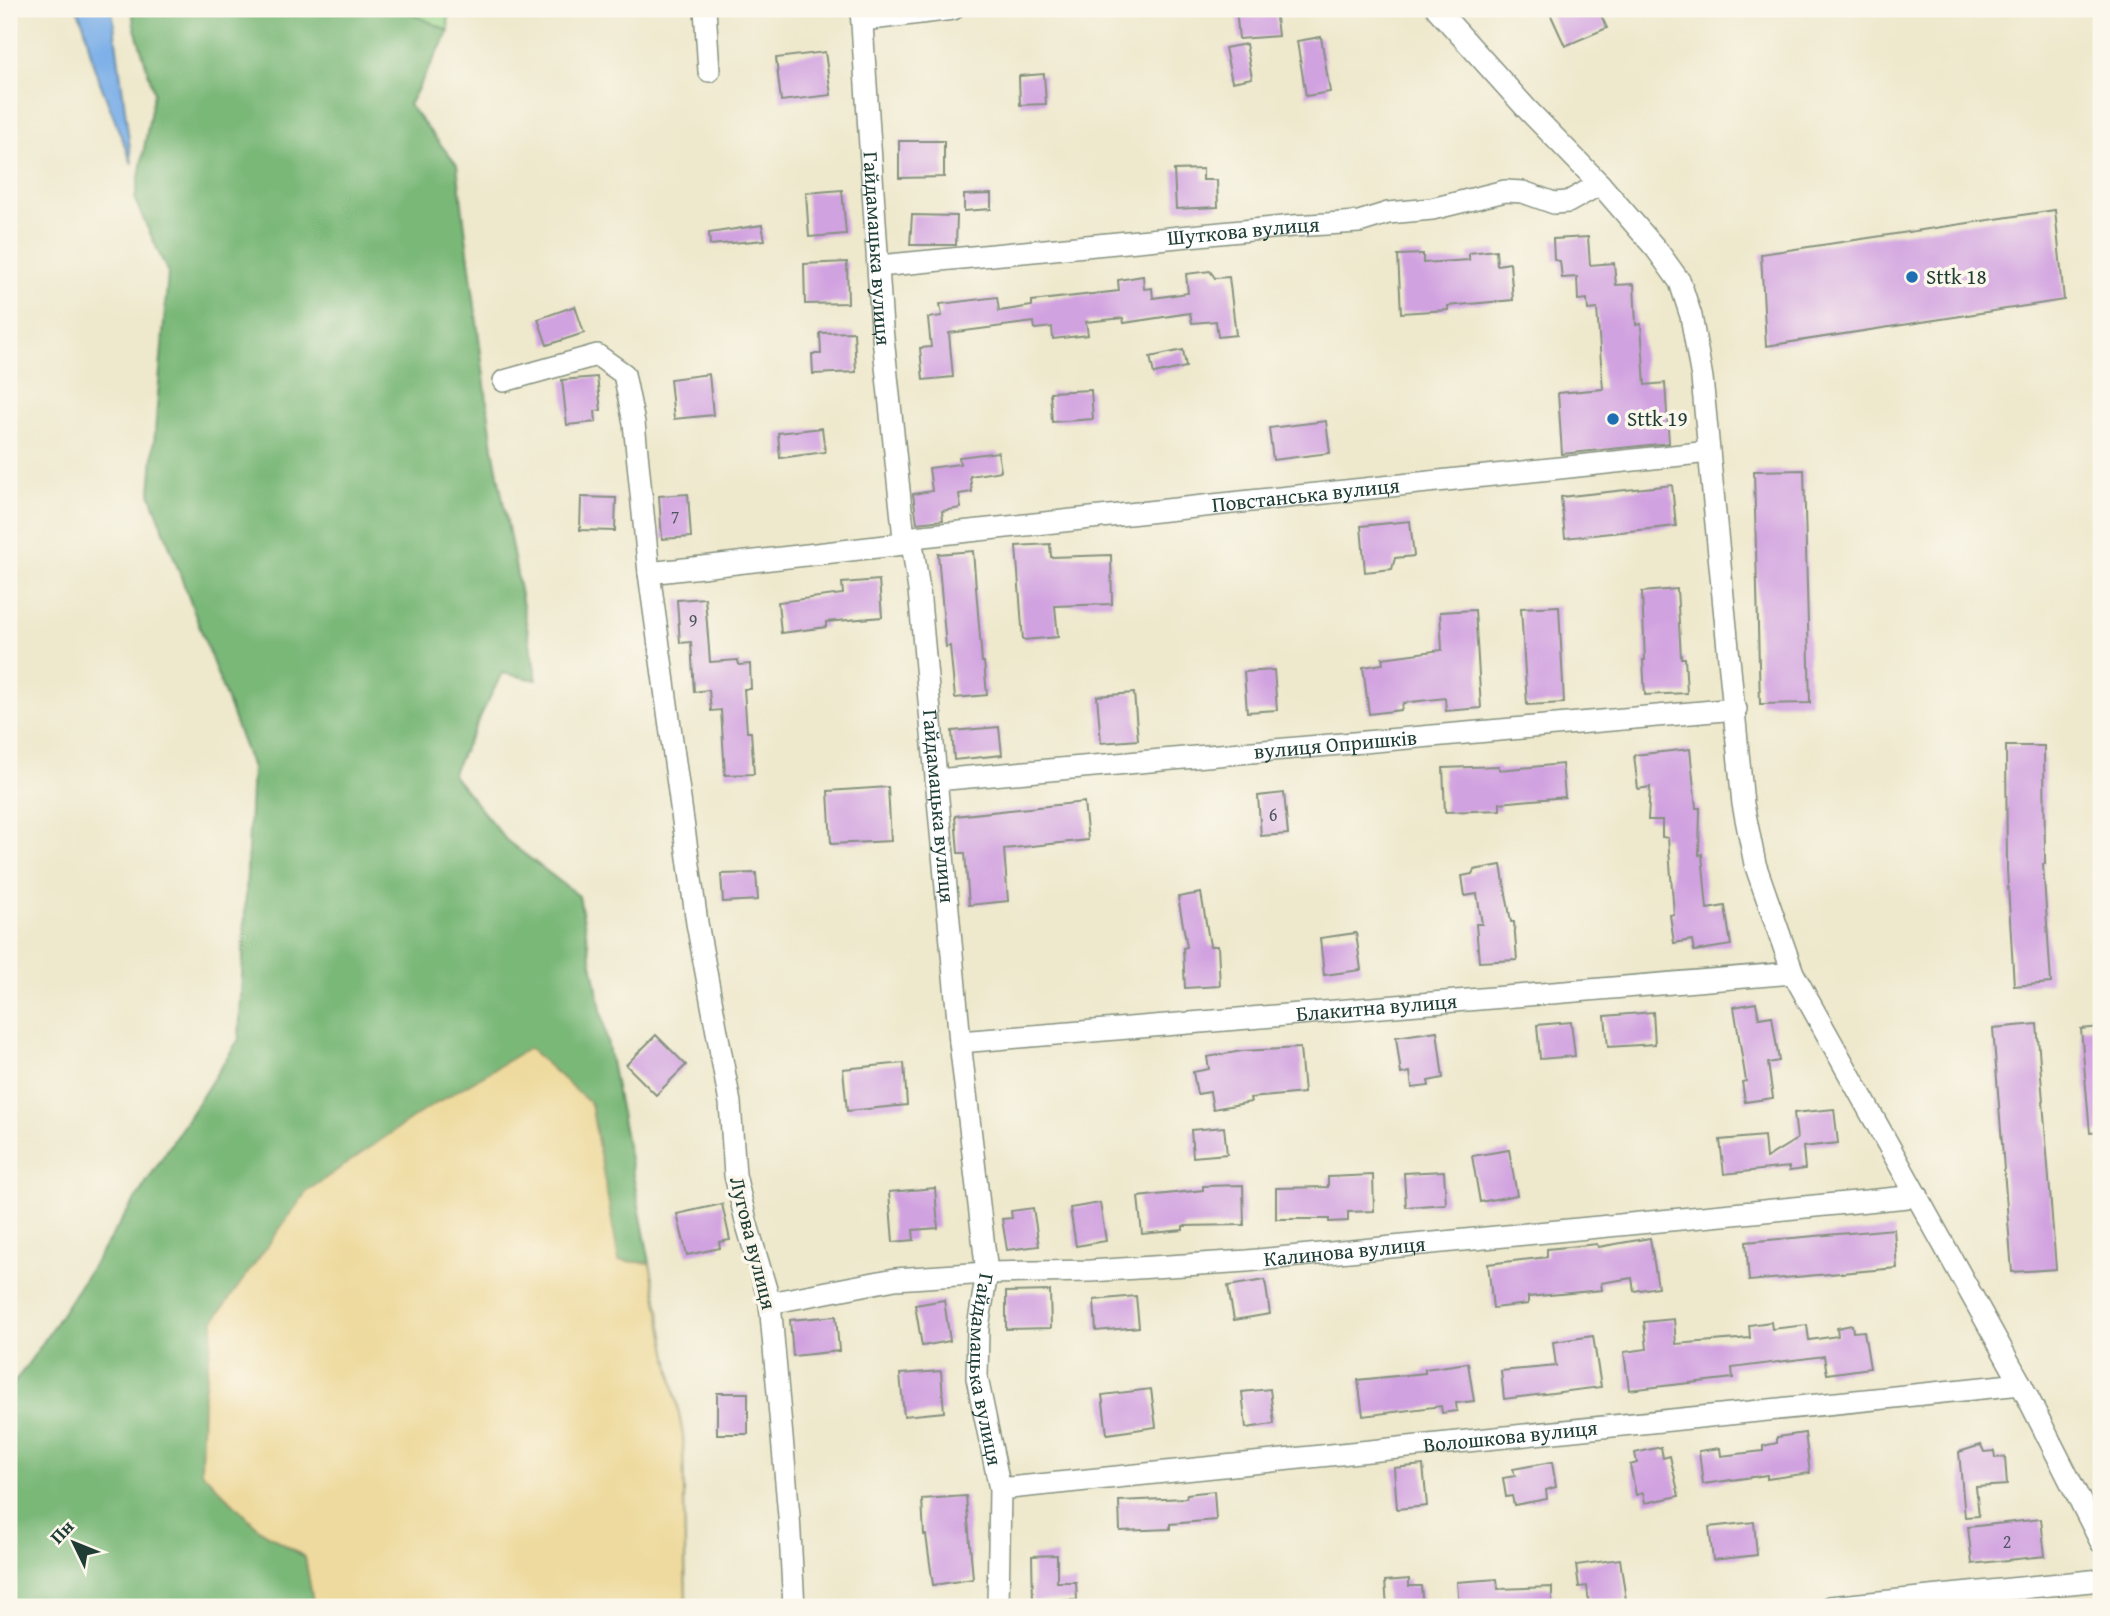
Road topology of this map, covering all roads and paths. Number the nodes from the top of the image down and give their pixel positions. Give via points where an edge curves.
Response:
1 (705, 9) edge
2 (953, 9) edge
3 (1437, 9) edge
4 (862, 14) edge
5 (709, 71) dead end
6 (1600, 184) junction
7 (879, 266) junction
8 (503, 382) dead end
9 (1709, 452) junction
10 (908, 540) junction
11 (649, 573) junction
12 (1735, 709) junction
13 (936, 780) junction
14 (1793, 973) junction
15 (960, 1042) junction
16 (1918, 1196) junction
17 (987, 1273) junction
18 (770, 1303) junction
19 (2021, 1384) junction
20 (1000, 1489) junction
21 (2101, 1542) edge
22 (2101, 1580) edge
23 (794, 1607) edge
24 (998, 1607) edge
25 (1829, 1607) edge

1 - 5 street
2 - 4 street
3 - 6 street
4 - 7 street, Гайдамацька вулиця
6 - 7 street, Шуткова вулиця via 1568,202 1504,191 1359,222
6 - 9 street via 1680,282 1702,378
7 - 10 street, Гайдамацька вулиця via 882,328
8 - 11 street, Лугова вулиця via 597,355 624,374 634,423
9 - 10 street, Повстанська вулиця
9 - 12 street
10 - 11 street, Повстанська вулиця
10 - 13 street, Гайдамацька вулиця via 919,590
11 - 18 street, Лугова вулиця via 697,923 730,1103 736,1175
12 - 13 street, вулиця Опришків
12 - 14 street via 1743,804 1755,864
13 - 15 street, Гайдамацька вулиця
14 - 15 street, Блакитна вулиця
14 - 16 street
15 - 17 street, Гайдамацька вулиця
16 - 17 street, Калинова вулиця via 1247,1261
16 - 19 street
17 - 18 street, Калинова вулиця via 895,1279
17 - 20 street, Гайдамацька вулиця via 978,1327 977,1378
18 - 23 street, Лугова вулиця
19 - 20 street, Волошкова вулиця
19 - 21 street
20 - 24 street, Гайдамацька вулиця
22 - 25 street

